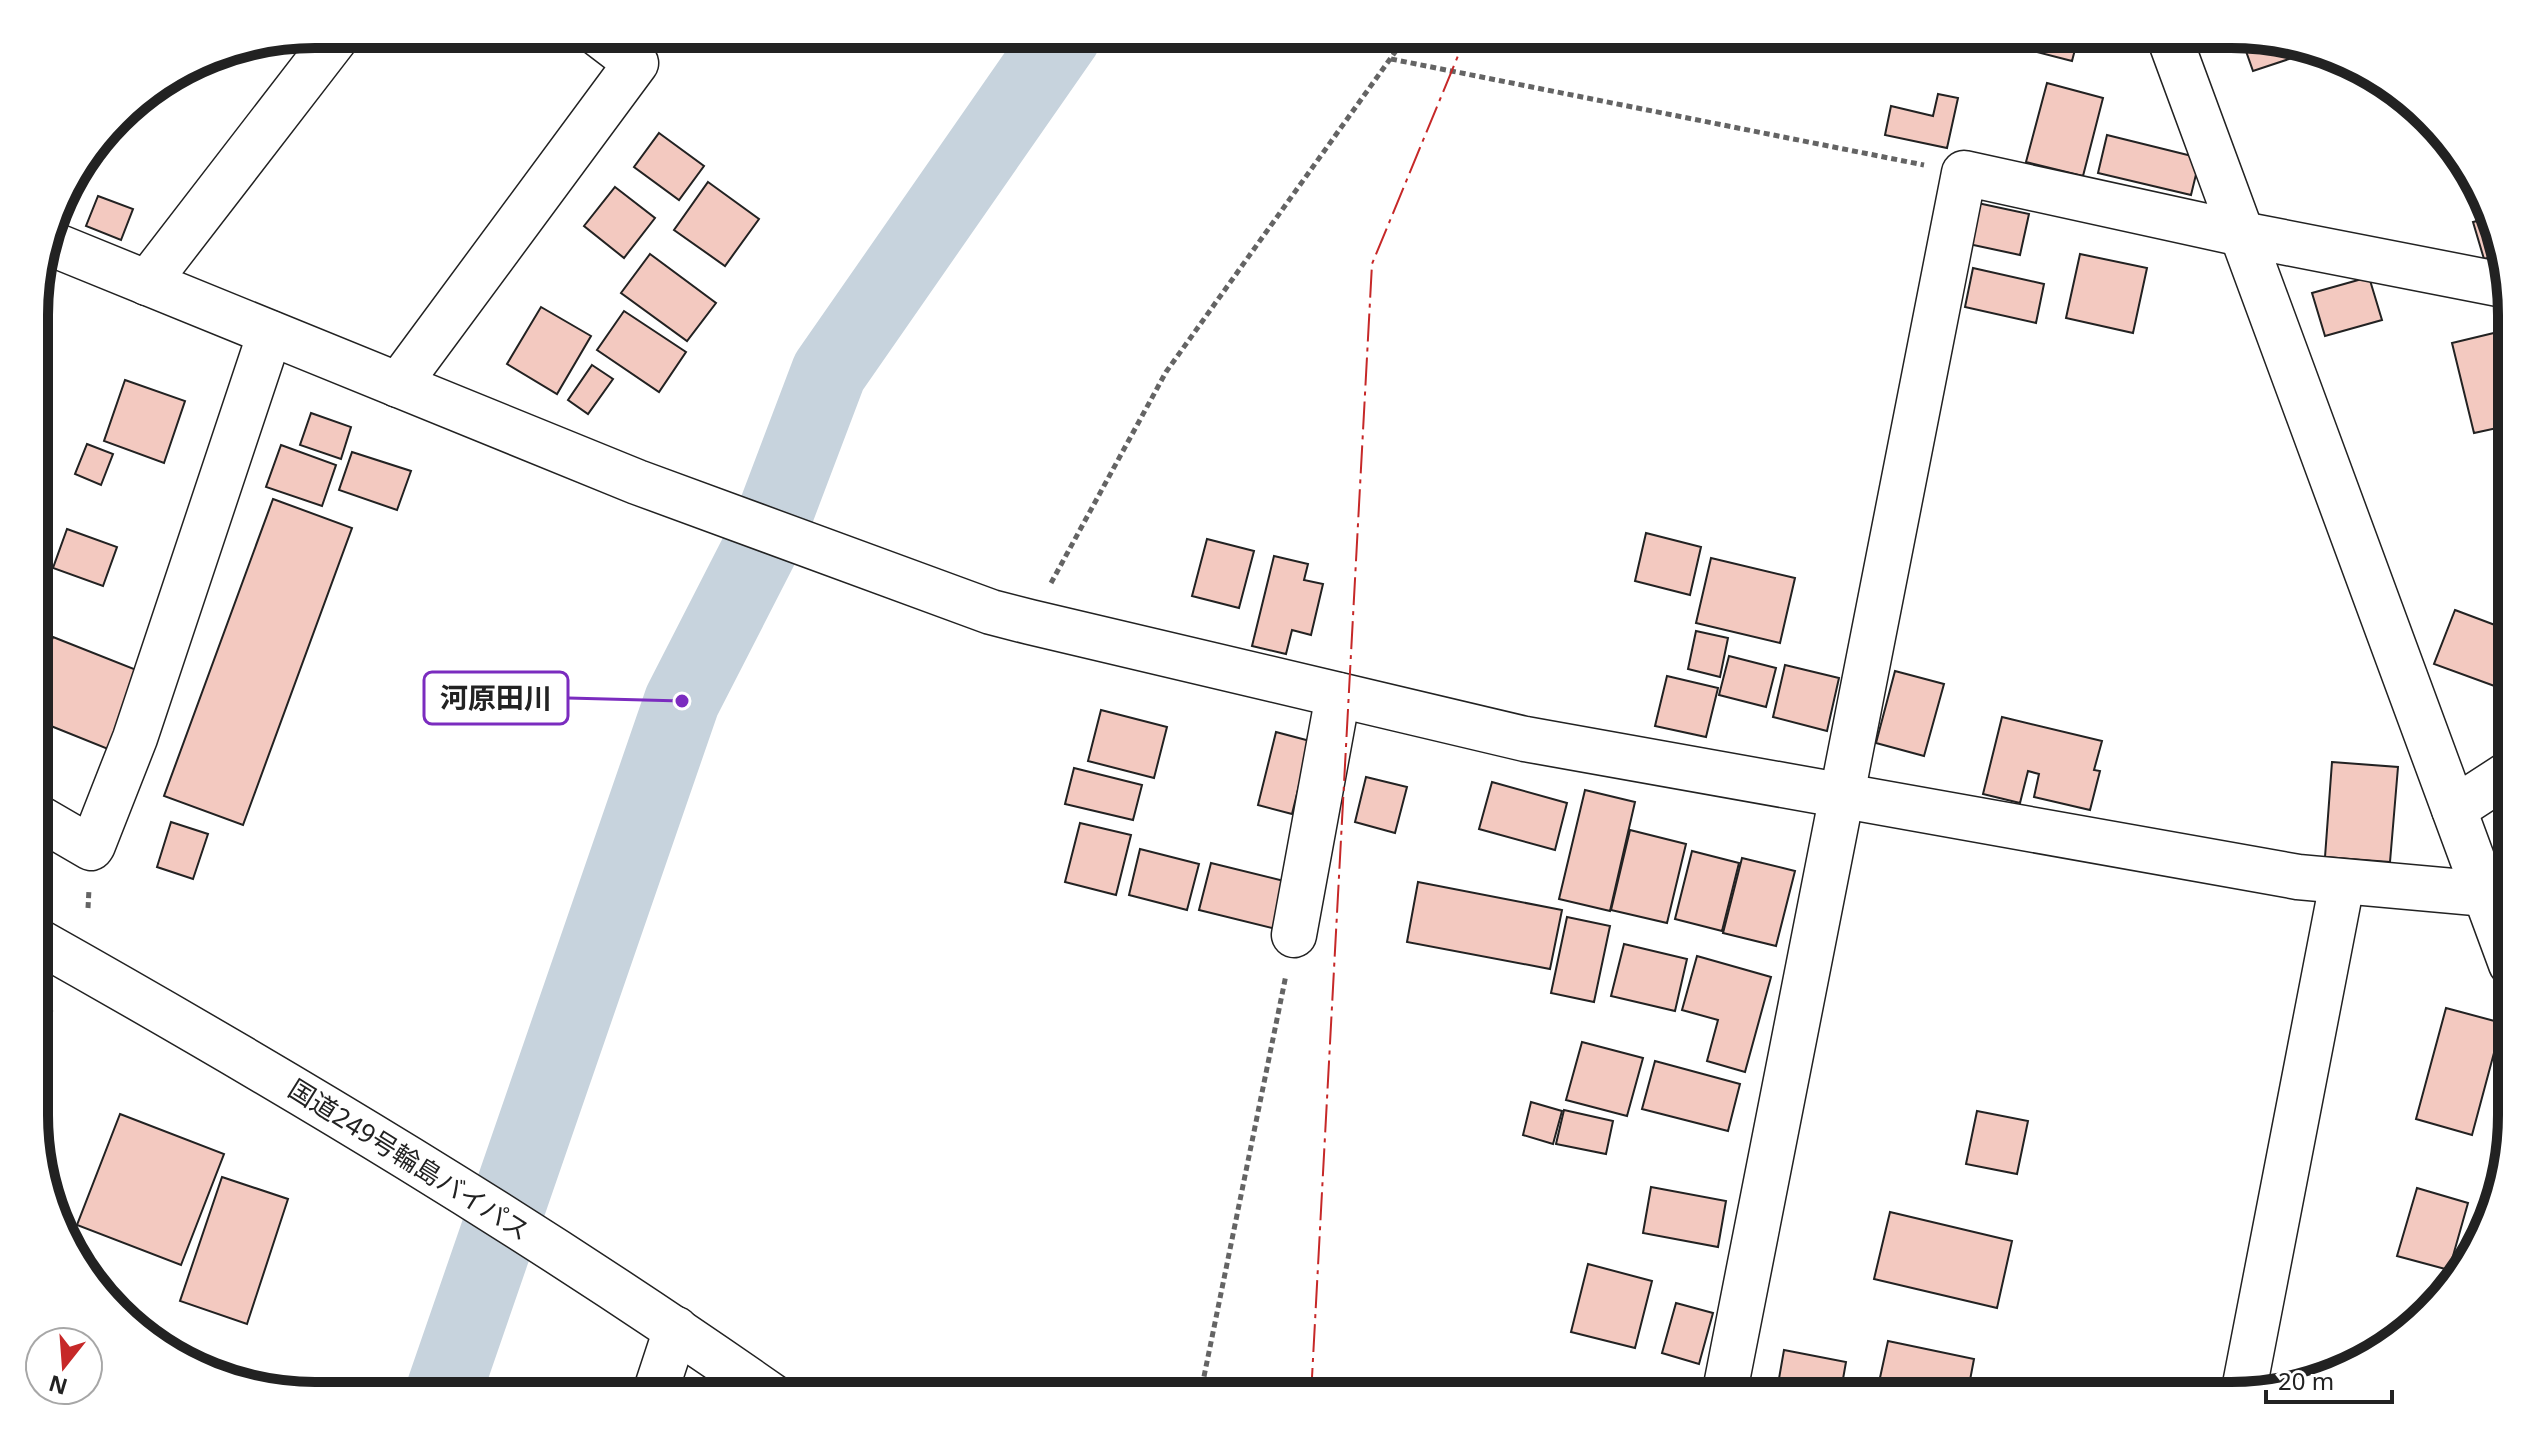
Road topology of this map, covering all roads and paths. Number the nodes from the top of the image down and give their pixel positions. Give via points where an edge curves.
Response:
1 (1398, 48) edge
2 (2179, 48) edge
3 (327, 49) edge
4 (617, 49) edge
5 (1391, 59) junction
6 (1964, 173) junction
7 (2242, 234) junction
8 (57, 246) edge
9 (147, 283) junction
10 (2495, 284) edge
11 (270, 333) junction
12 (398, 385) junction
13 (1010, 617) junction
14 (1338, 695) junction
15 (2497, 781) edge
16 (1842, 794) junction
17 (2454, 809) junction
18 (48, 823) edge
19 (2342, 883) junction
20 (2497, 917) edge
21 (2497, 929) edge
22 (1294, 935) joint
23 (48, 947) edge
24 (51, 1010) dead end
25 (48, 1018) edge
26 (676, 1329) junction
27 (1727, 1381) edge
28 (2246, 1381) edge
29 (659, 1382) edge
30 (752, 1382) edge
31 (1203, 1382) edge

1 - 5 path
2 - 7 main road
3 - 9 main road
4 - 12 main road via 636,63
5 - 6 path
5 - 13 path via 1166,372
6 - 7 main road
6 - 16 main road
7 - 10 main road
7 - 17 main road
8 - 9 main road
9 - 11 main road
11 - 12 main road
11 - 18 main road via 135,738 93,845
12 - 13 main road via 637,482
13 - 14 main road
14 - 16 main road via 1525,739
14 - 22 main road
15 - 17 main road
16 - 19 main road
16 - 27 main road
17 - 20 main road
19 - 21 main road
19 - 28 main road
22 - 31 path
23 - 26 main road, 国道249号輪島バイパス via 343,1117
24 - 25 path
26 - 29 main road
26 - 30 main road, 国道249号輪島バイパス

